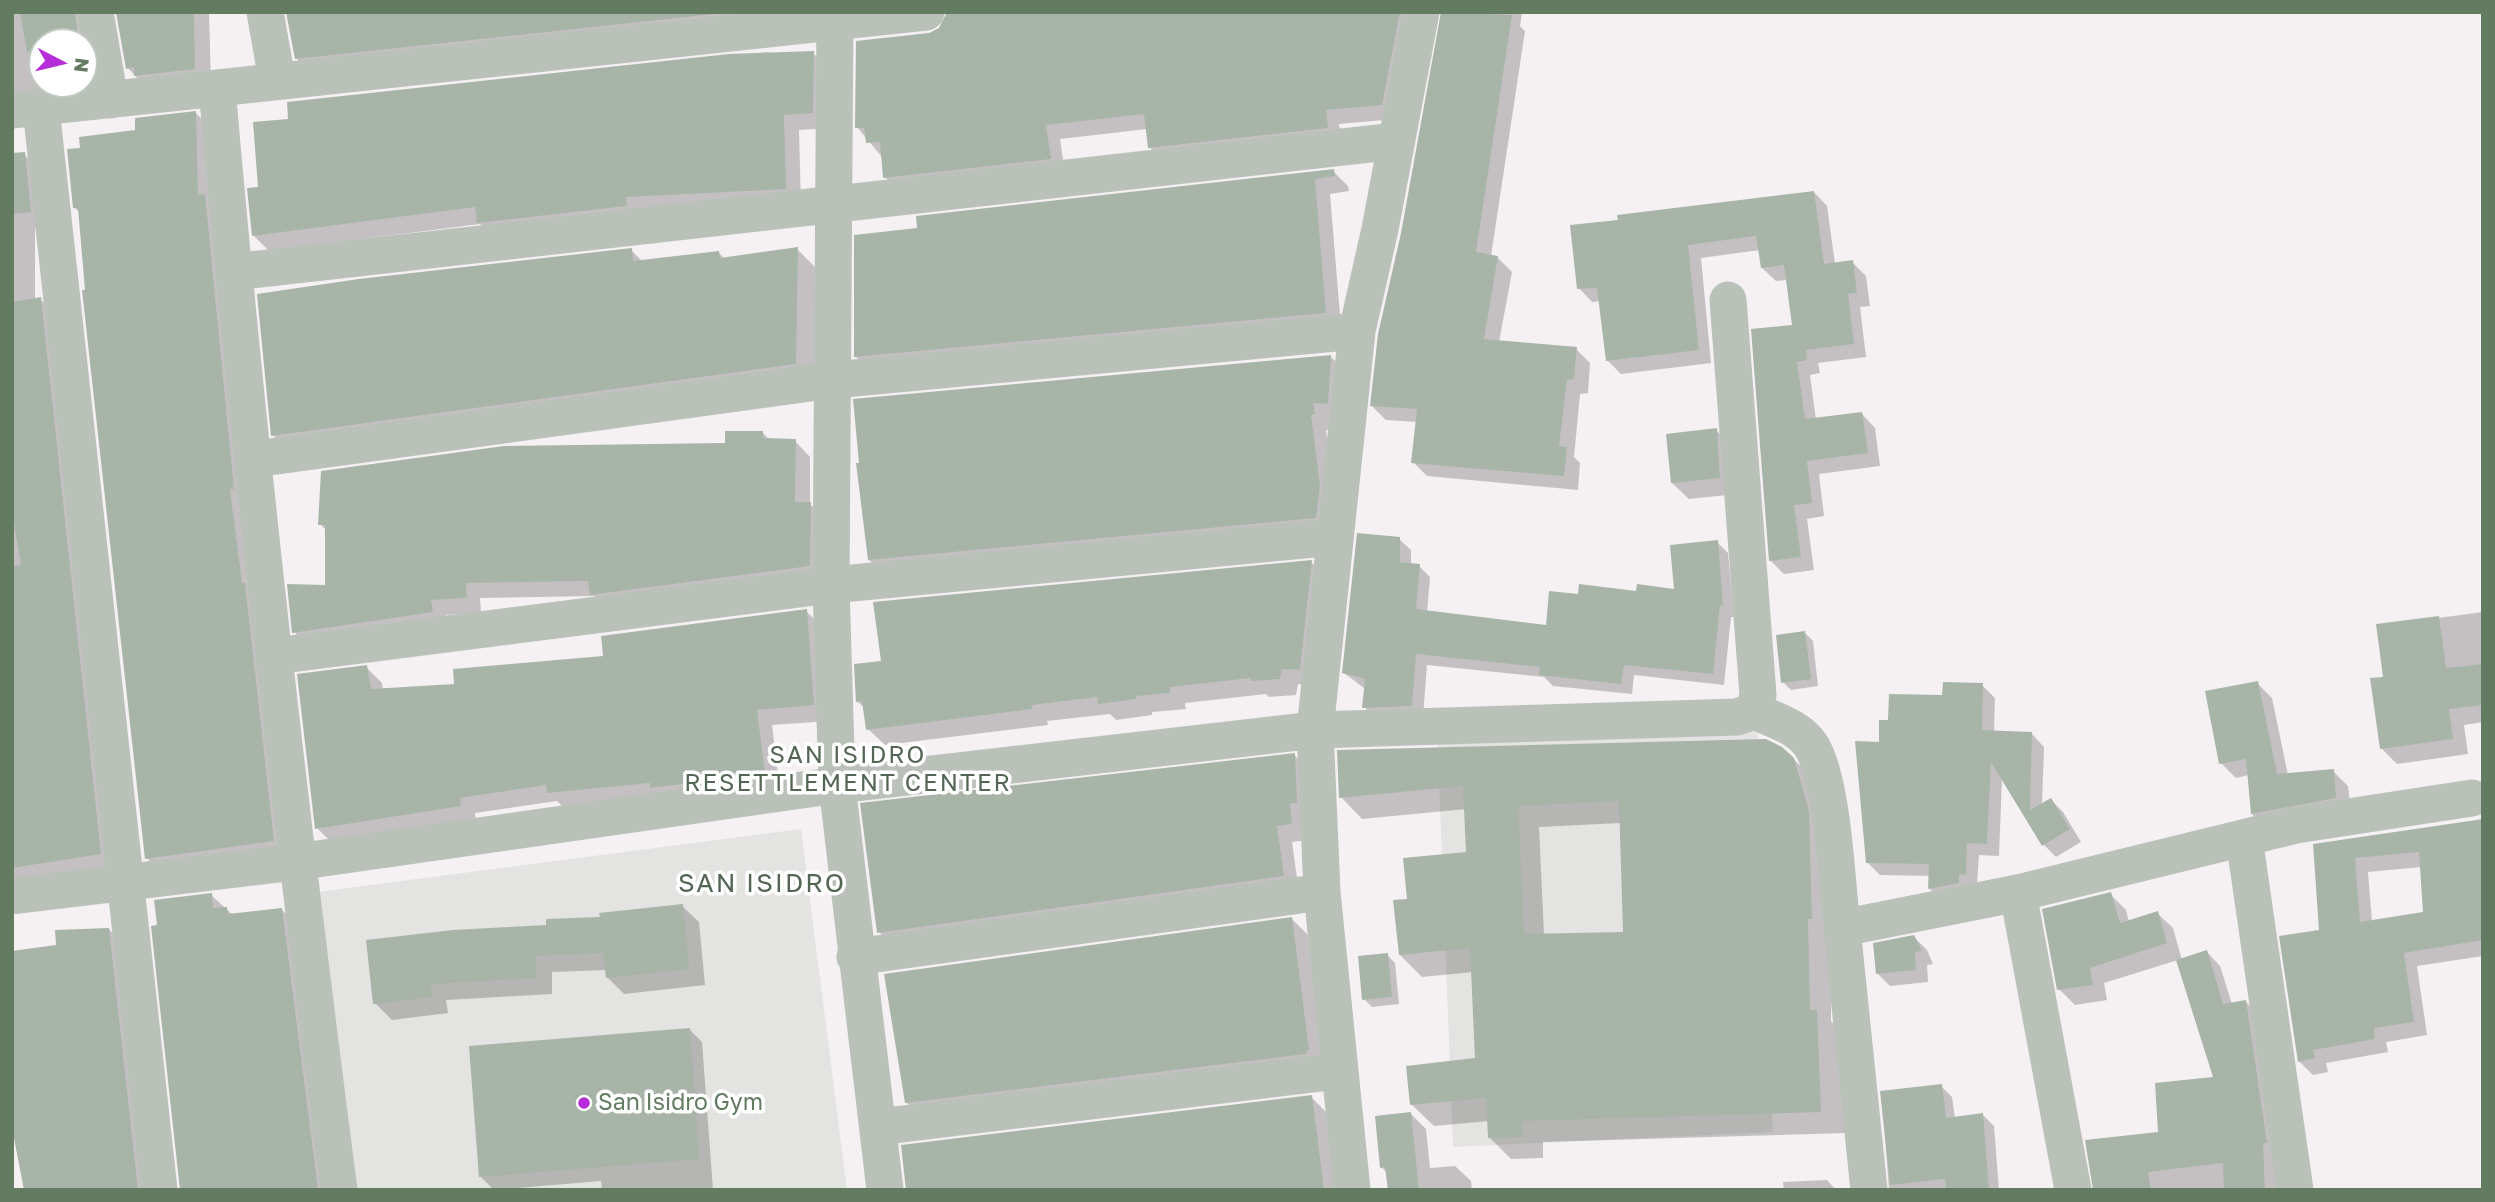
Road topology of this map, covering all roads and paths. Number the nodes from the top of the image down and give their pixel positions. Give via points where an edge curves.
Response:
1 (95, 12) edge
2 (265, 12) edge
3 (926, 12) edge
4 (1420, 12) edge
5 (834, 17) edge
6 (277, 80) junction
7 (217, 88) junction
8 (110, 100) junction
9 (26, 109) edge
10 (1396, 141) junction
11 (832, 205) junction
12 (233, 272) junction
13 (1728, 300) dead end
14 (1357, 331) junction
15 (833, 380) junction
16 (255, 459) junction
17 (1335, 537) junction
18 (831, 585) junction
19 (275, 656) junction
20 (1754, 711) junction
21 (1315, 730) junction
22 (837, 785) junction
23 (2472, 798) dead end
24 (2244, 838) junction
25 (296, 862) junction
26 (126, 884) junction
27 (1322, 892) junction
28 (2018, 893) junction
29 (12, 896) edge
30 (1842, 928) junction
31 (855, 957) junction
32 (1338, 1072) junction
33 (878, 1127) junction
34 (159, 1190) edge
35 (339, 1190) edge
36 (885, 1190) edge
37 (1352, 1190) edge
38 (1869, 1190) edge
39 (2073, 1190) edge
40 (2295, 1190) edge

1 - 8 street
2 - 6 street
3 - 5 street
4 - 10 street
5 - 6 street
5 - 11 street
6 - 7 street
7 - 8 street
7 - 12 street
8 - 9 street
9 - 26 street
10 - 11 street
10 - 14 street
11 - 12 street
11 - 15 street
12 - 16 street
13 - 20 street via 1758,695
14 - 15 street
14 - 17 street
15 - 16 street
15 - 18 street
16 - 19 street
17 - 18 street
17 - 21 street
18 - 19 street
18 - 22 street
19 - 25 street
20 - 21 street via 1737,718
20 - 30 street via 1791,727 1812,746 1824,774
21 - 22 street
21 - 27 street
22 - 25 street
22 - 31 street
23 - 24 street
24 - 28 street
24 - 40 street
25 - 26 street
25 - 35 street
26 - 29 street
26 - 34 street
27 - 31 street
27 - 32 street
28 - 30 street
28 - 39 street
30 - 38 street
31 - 33 street
32 - 33 street
32 - 37 street
33 - 36 street

